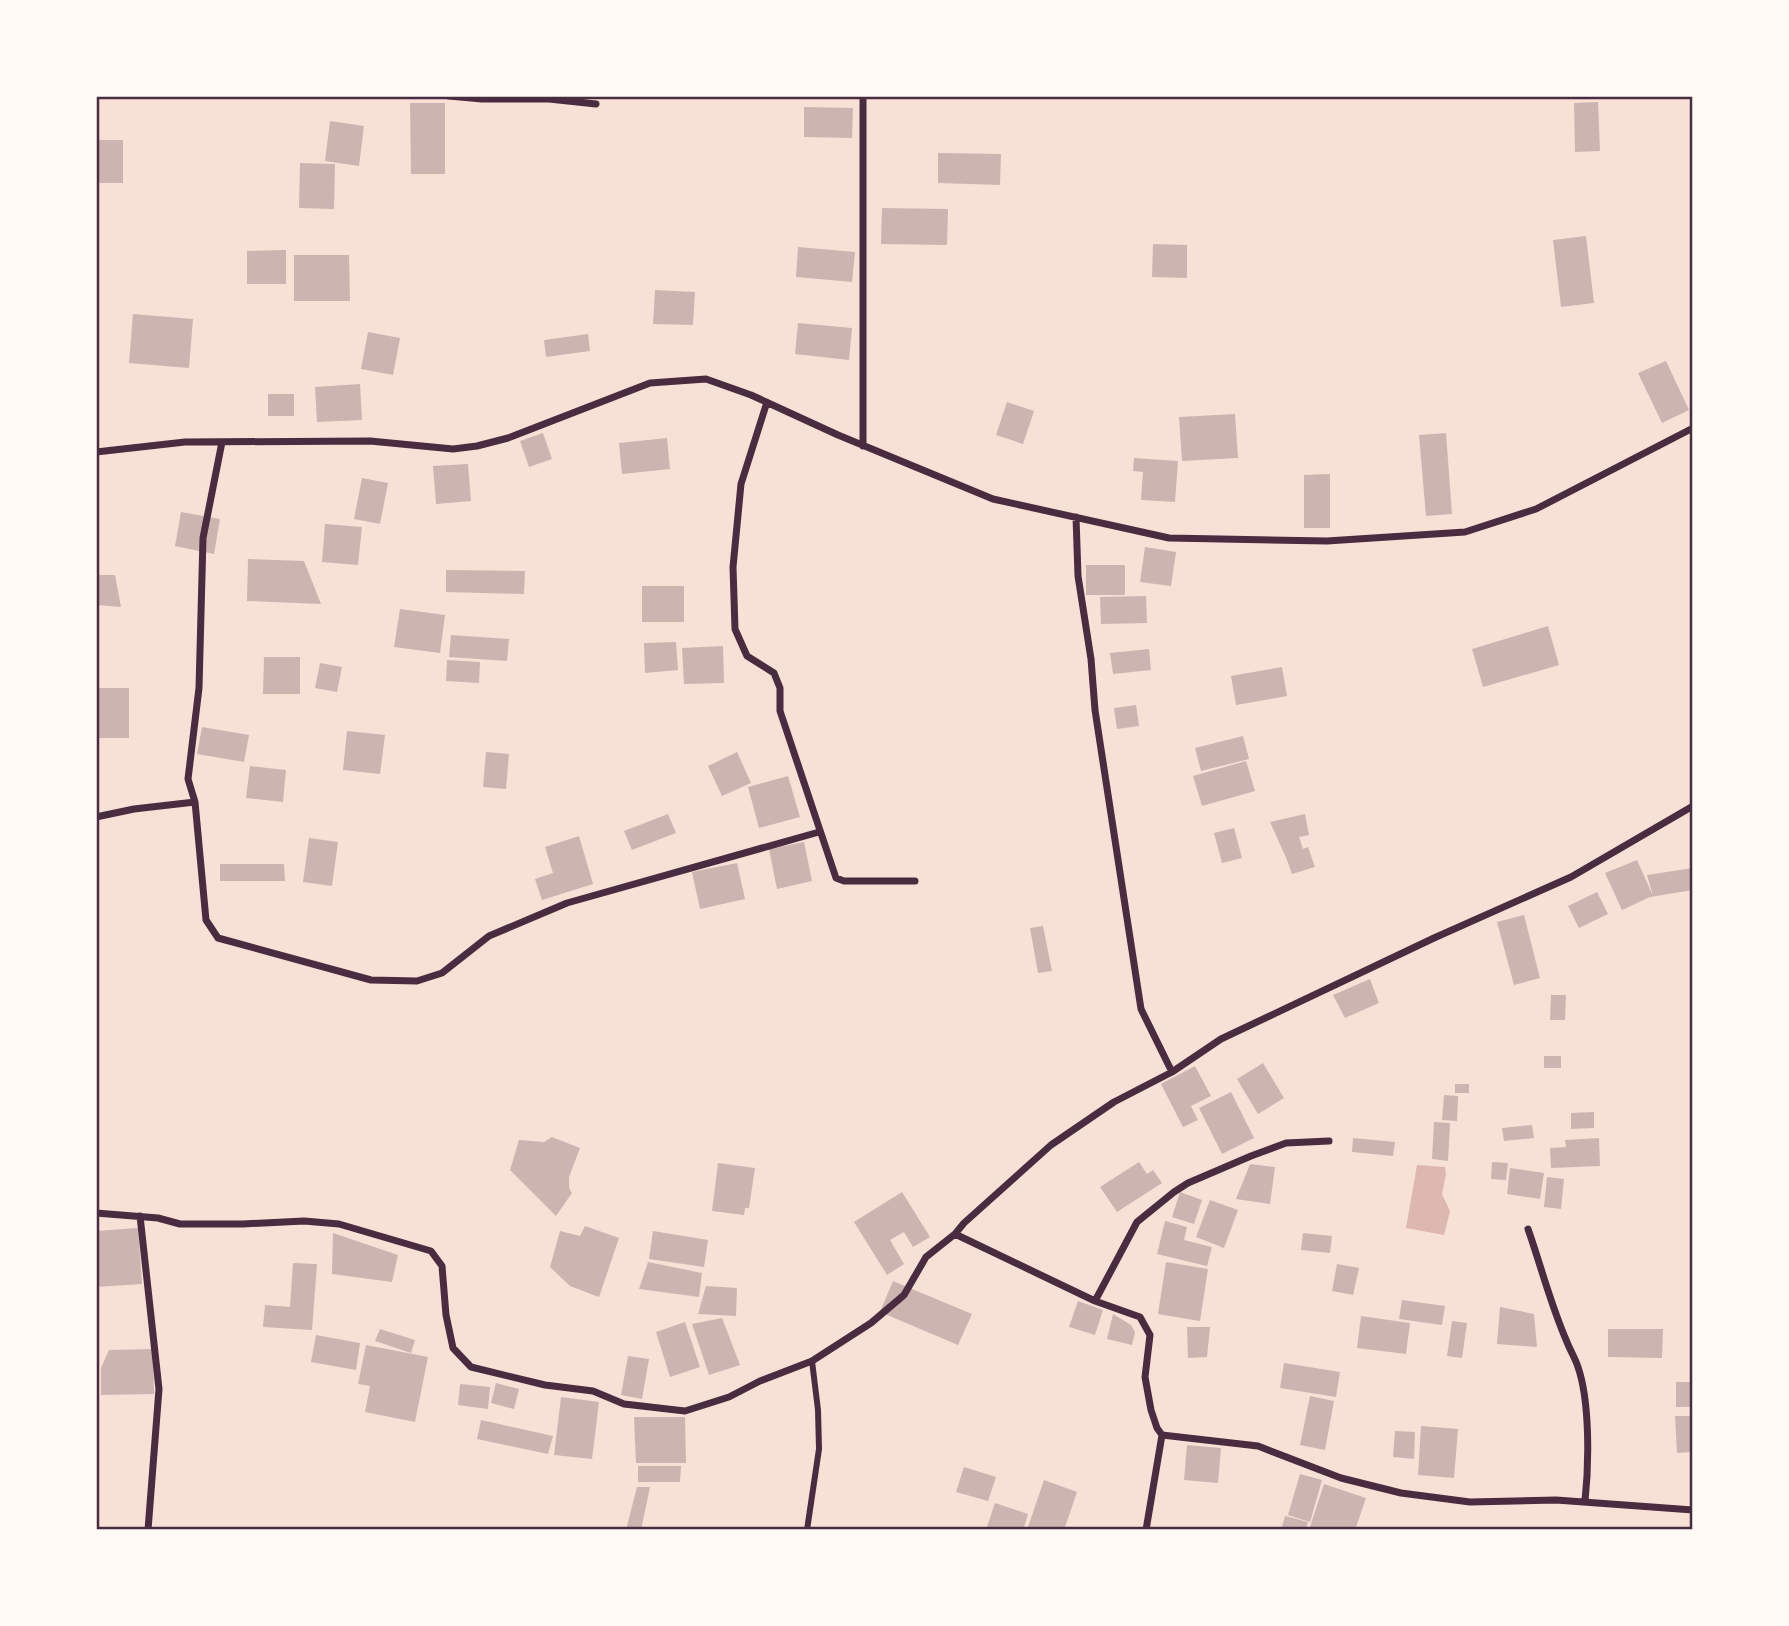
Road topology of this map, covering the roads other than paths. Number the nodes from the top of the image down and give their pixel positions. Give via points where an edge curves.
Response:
1 (449, 96) edge
2 (863, 96) edge
3 (596, 104) dead end
4 (767, 402) junction
5 (1693, 428) edge
6 (222, 442) junction
7 (863, 446) junction
8 (96, 452) edge
9 (1076, 517) junction
10 (195, 802) junction
11 (1693, 806) edge
12 (96, 817) edge
13 (819, 832) junction
14 (915, 881) dead end
15 (1170, 1069) junction
16 (1329, 1141) dead end
17 (96, 1213) edge
18 (139, 1216) junction
19 (1528, 1229) dead end
20 (955, 1234) junction
21 (1095, 1301) junction
22 (812, 1361) junction
23 (1162, 1435) junction
24 (1584, 1502) junction
25 (1693, 1510) edge
26 (148, 1530) edge
27 (807, 1530) edge
28 (1146, 1530) edge

1 - 3 street
2 - 7 street
4 - 6 street via 706,379 650,383 477,446
4 - 7 street
4 - 13 street via 741,484 733,567 735,629 747,656 774,673 780,711
5 - 9 street via 1536,509 1465,532 1326,541 1169,538
6 - 8 street
6 - 10 street via 203,538 199,688 188,779
7 - 9 street via 993,499
9 - 15 street via 1078,576 1095,709 1141,1009
10 - 12 street
10 - 13 street via 206,920 218,938 371,980 417,981 442,973 489,936 567,903
11 - 15 street via 1571,877 1221,1039
13 - 14 street via 836,878
15 - 20 street via 1051,1145
16 - 21 street via 1286,1143 1174,1192 1137,1222
17 - 18 street
18 - 22 street via 180,1224 339,1224 431,1251 442,1266 453,1348 471,1367 593,1391 624,1404 685,1410 729,1397
18 - 26 street via 159,1389
19 - 24 street via 1578,1367 1587,1437
20 - 21 street
20 - 22 street via 926,1257 904,1295 871,1323
21 - 23 street via 1140,1317 1150,1335 1145,1377 1151,1410
22 - 27 street via 819,1449
23 - 24 street via 1258,1446 1341,1478 1401,1493 1471,1502
23 - 28 street
24 - 25 street

